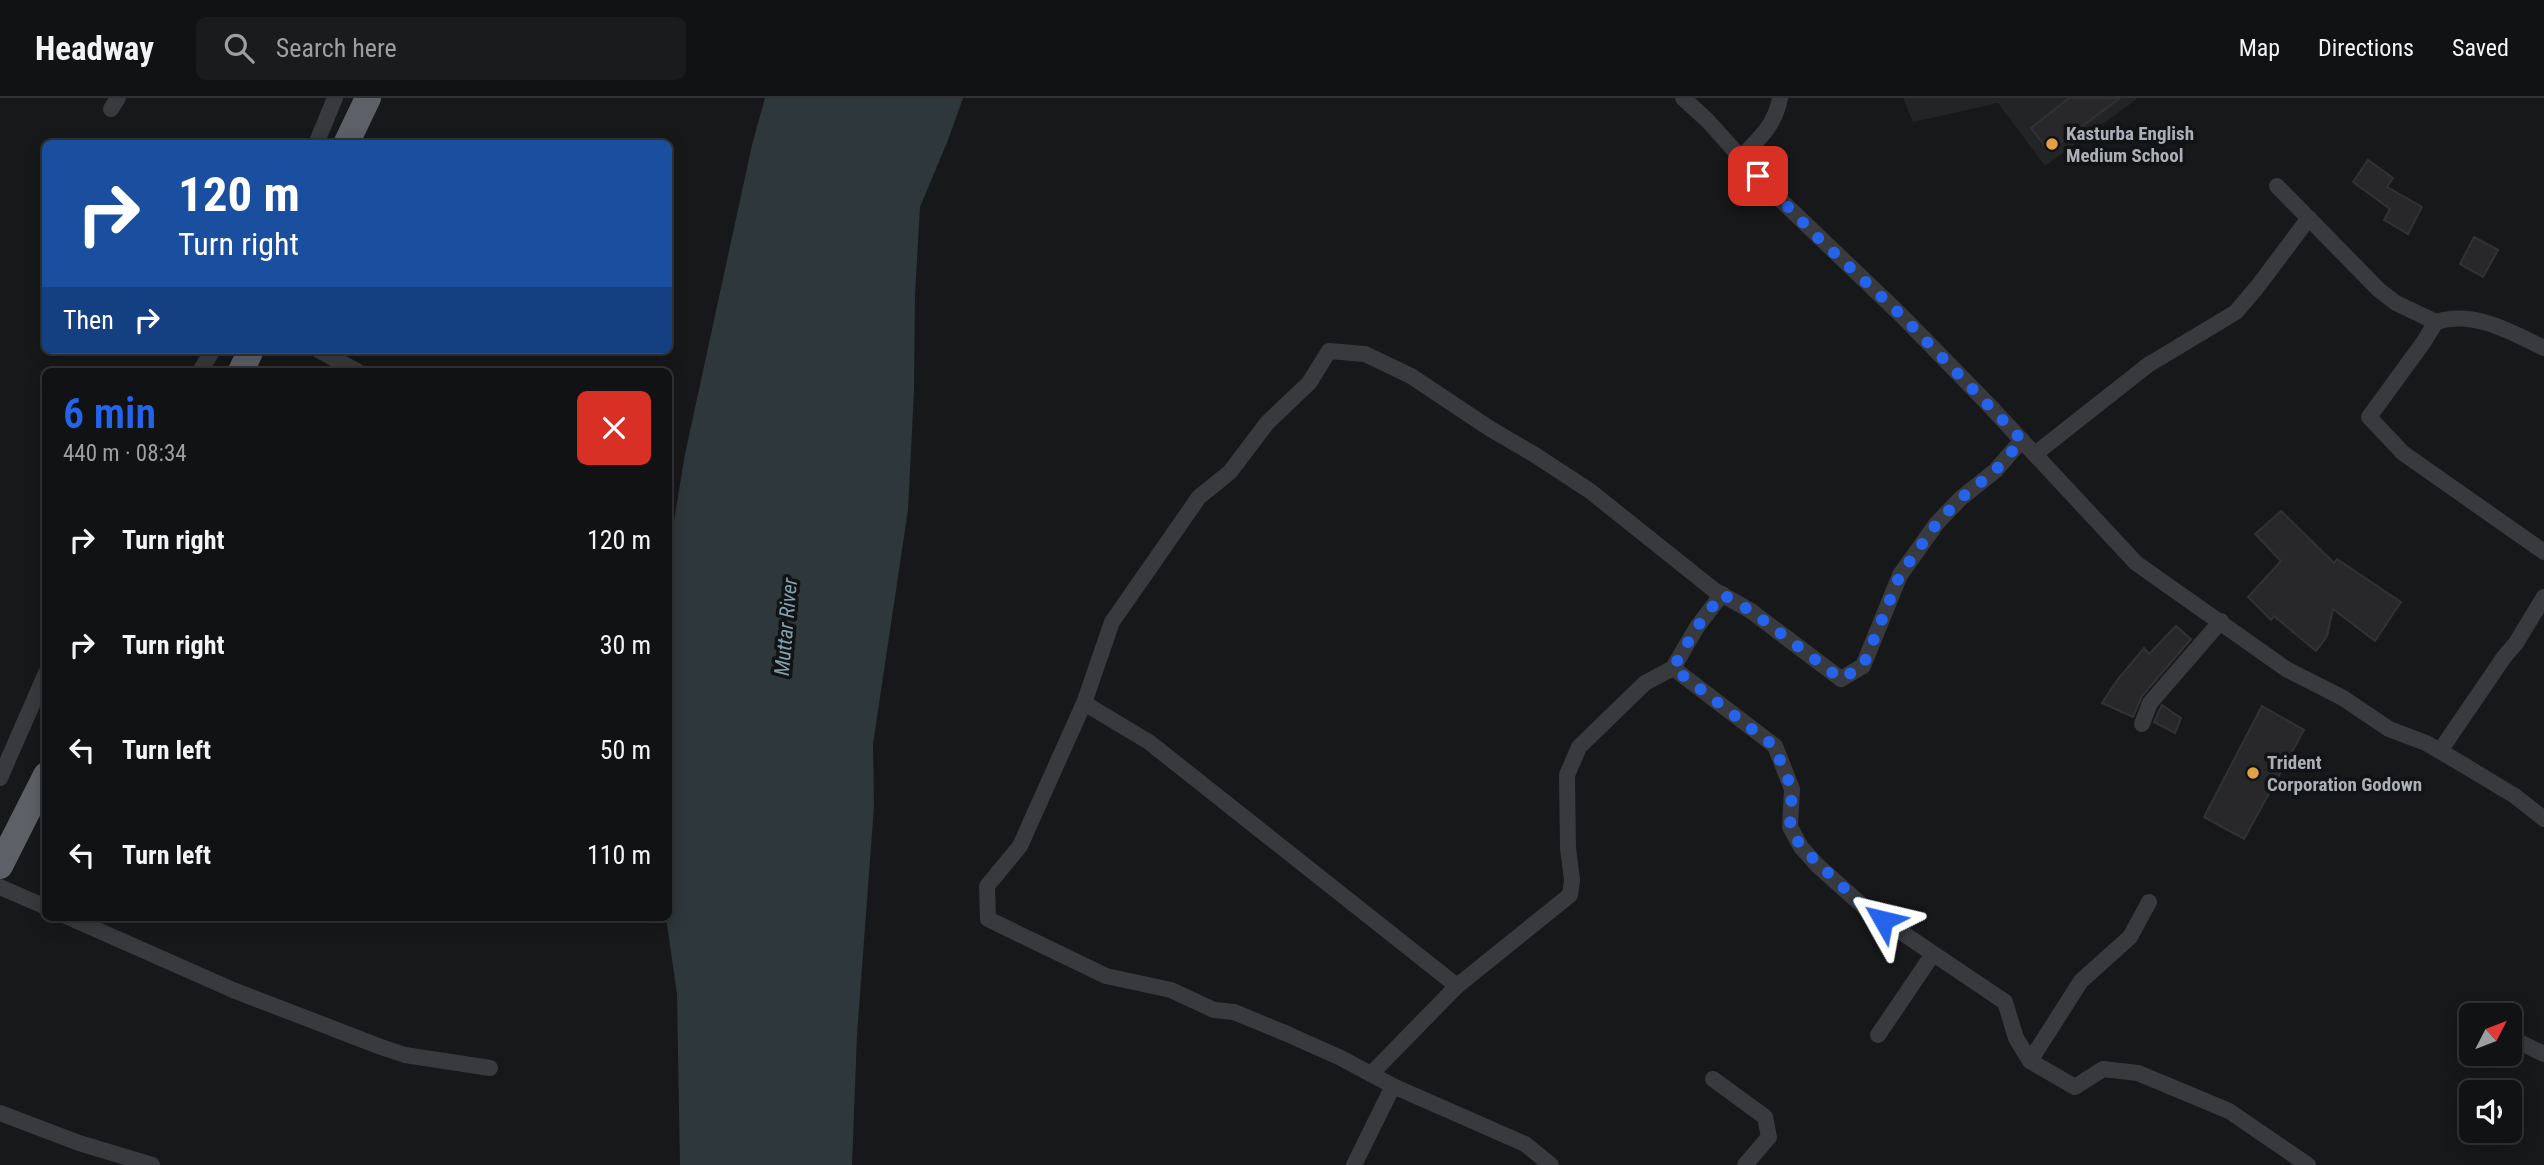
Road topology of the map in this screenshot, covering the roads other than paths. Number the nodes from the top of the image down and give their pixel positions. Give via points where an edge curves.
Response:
1 (368, 98) edge
2 (1683, 98) edge
3 (1780, 98) edge
4 (331, 99) edge
5 (317, 140) edge
6 (348, 140) edge
7 (1741, 157) junction
8 (2277, 186) dead end
9 (2309, 218) junction
10 (2436, 322) junction
11 (2544, 348) edge
12 (325, 354) edge
13 (351, 368) edge
14 (2022, 440) junction
15 (2035, 454) junction
16 (2544, 552) edge
17 (1722, 594) junction
18 (2544, 597) edge
19 (2221, 621) junction
20 (1673, 668) junction
21 (42, 682) edge
22 (1084, 704) junction
23 (2142, 724) dead end
24 (2440, 751) junction
25 (0, 778) edge
26 (42, 783) edge
27 (2544, 819) edge
28 (0, 866) edge
29 (0, 887) edge
30 (2149, 902) dead end
31 (42, 905) edge
32 (77, 921) edge
33 (1933, 954) junction
34 (1457, 986) junction
35 (1878, 1035) dead end
36 (2522, 1043) edge
37 (2544, 1054) edge
38 (2030, 1062) junction
39 (490, 1068) dead end
40 (1371, 1074) junction
41 (1713, 1079) dead end
42 (1393, 1086) junction
43 (0, 1113) edge
44 (152, 1165) edge
45 (1354, 1165) edge
46 (1551, 1165) edge
47 (1745, 1165) edge
48 (2308, 1165) edge

1 - 6 highway
2 - 7 street
3 - 7 street via 1772,125
4 - 5 street
7 - 14 street
8 - 9 street
9 - 10 street via 2379,290
9 - 15 street via 2236,312 2148,365
10 - 11 street via 2455,318 2484,322
10 - 16 street via 2369,417 2403,453
12 - 13 street
14 - 15 street
14 - 17 street via 1937,523 1900,575 1863,666 1841,679
15 - 19 street via 2136,563
17 - 20 street
17 - 22 street via 1590,491 1411,376 1365,354 1329,351 1309,383 1267,423 1230,472 1199,497 1112,622
18 - 24 street
19 - 23 street via 2150,703
19 - 24 street via 2286,669 2343,698 2389,729
20 - 33 street via 1774,746 1792,789 1790,827 1801,847 1864,907
20 - 34 street via 1645,682 1579,747 1567,775 1570,895
21 - 25 street
22 - 34 street via 1149,742
22 - 40 street via 1020,846 988,886 988,919 1106,976 1171,990 1214,1010 1234,1012
24 - 27 street
26 - 28 highway
29 - 31 street
30 - 38 street via 2130,937 2081,981
32 - 39 street via 233,990 381,1047
33 - 35 street
33 - 38 street via 2005,1002 2016,1038
34 - 40 street
36 - 37 street
38 - 48 street via 2075,1087 2103,1069 2138,1073 2229,1111
40 - 42 street
41 - 47 street via 1765,1116 1769,1137
42 - 45 street
42 - 46 street via 1525,1144
43 - 44 street

